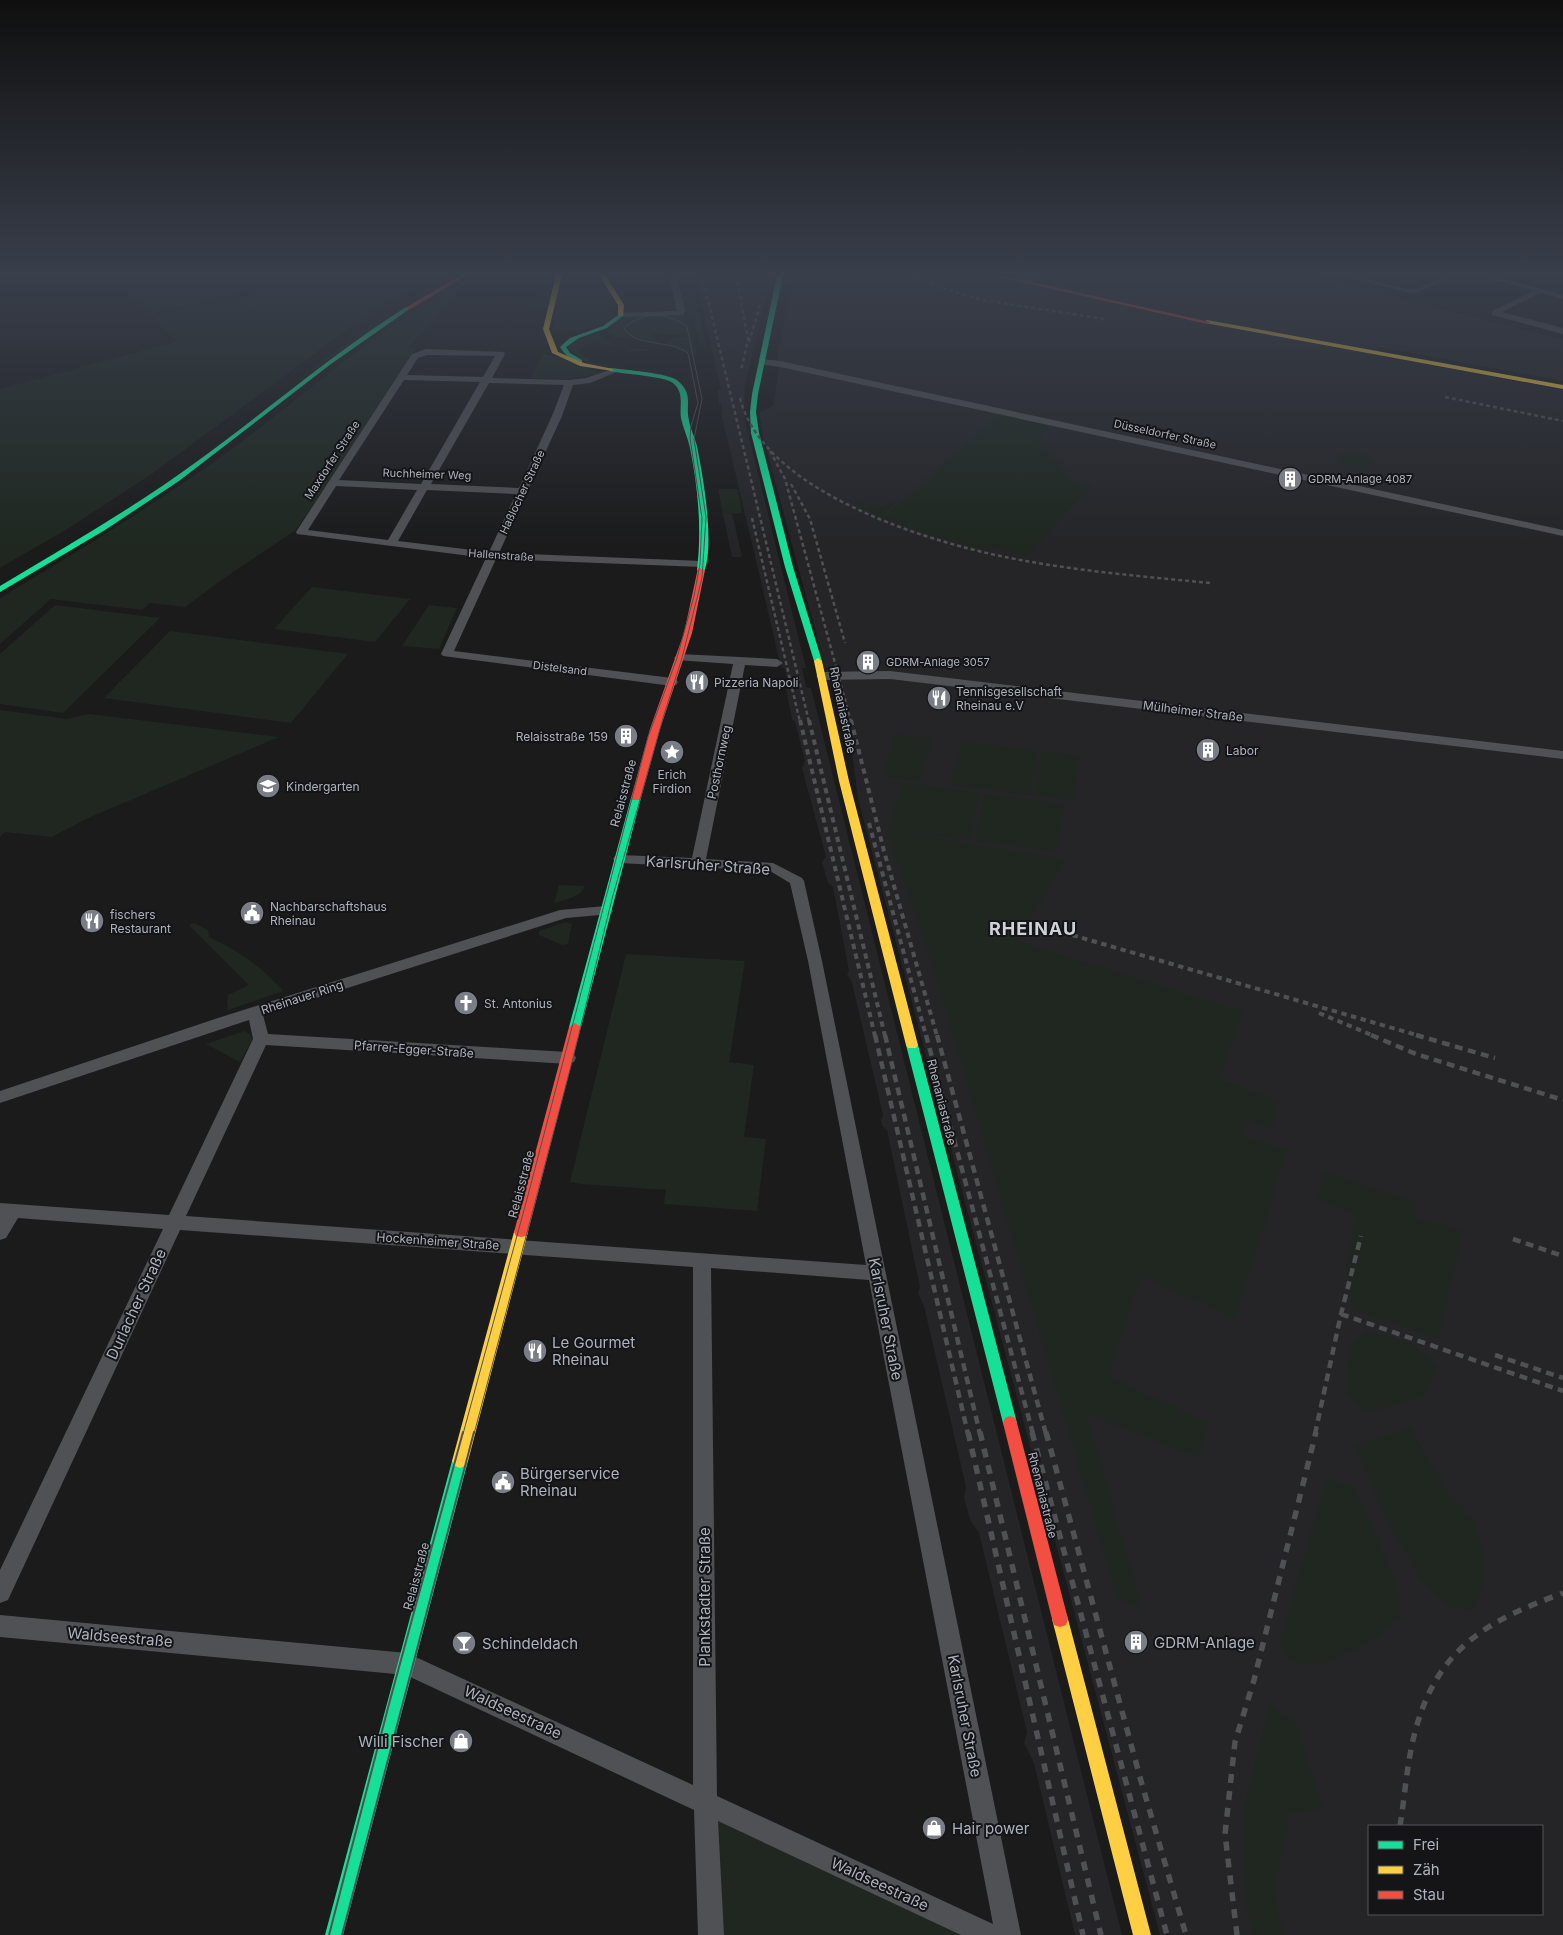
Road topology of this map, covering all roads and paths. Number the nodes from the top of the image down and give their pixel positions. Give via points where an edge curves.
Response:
1 (310, 365) edge
2 (326, 365) edge
3 (409, 365) edge
4 (494, 365) edge
5 (582, 365) edge
6 (593, 365) edge
7 (761, 365) edge
8 (786, 365) edge
9 (1445, 365) edge
10 (601, 369) junction
11 (615, 371) junction
12 (402, 377) junction
13 (486, 380) junction
14 (569, 382) junction
15 (1563, 387) edge
16 (686, 405) junction
17 (692, 438) junction
18 (332, 483) junction
19 (425, 487) junction
20 (522, 491) junction
21 (301, 532) joint
22 (1563, 533) edge
23 (392, 544) junction
24 (492, 556) junction
25 (702, 564) junction
26 (0, 577) edge
27 (0, 590) edge
28 (447, 654) joint
29 (680, 658) junction
30 (740, 661) junction
31 (777, 662) dead end
32 (822, 676) junction
33 (672, 682) junction
34 (1563, 755) edge
35 (620, 859) junction
36 (698, 863) junction
37 (606, 911) junction
38 (255, 1012) junction
39 (261, 1039) junction
40 (568, 1058) junction
41 (0, 1097) edge
42 (6, 1211) edge
43 (174, 1223) junction
44 (0, 1234) edge
45 (518, 1246) junction
46 (702, 1260) junction
47 (877, 1273) junction
48 (0, 1593) edge
49 (0, 1626) edge
50 (407, 1664) junction
51 (705, 1801) junction
52 (334, 1935) edge
53 (711, 1935) edge
54 (989, 1935) edge
55 (1008, 1935) edge
56 (1142, 1935) edge

1 - 26 main road via 168,472
2 - 27 main road via 162,489
3 - 12 street, Maxdorfer Straße
4 - 13 street, Maxdorfer Straße
5 - 10 main road, Relaisstraße
6 - 10 main road, Relaisstraße
7 - 32 main road, Rhenaniastraße via 753,412 755,434 789,567
8 - 22 street, Düsseldorfer Straße
9 - 15 main road
10 - 11 main road, Relaisstraße
11 - 14 street via 587,381
11 - 16 main road, Relaisstraße via 675,380 682,386
12 - 13 street
12 - 18 street, Maxdorfer Straße
13 - 14 street
13 - 19 street
14 - 20 street, Haßlocher Straße via 558,416
16 - 17 main road, Relaisstraße via 684,412
16 - 17 main road, Relaisstraße via 695,412 697,419
17 - 25 main road, Relaisstraße via 704,518
18 - 19 street, Ruchheimer Weg
18 - 21 street, Maxdorfer Straße
19 - 20 street, Ruchheimer Weg
19 - 23 street
20 - 24 street, Haßlocher Straße
21 - 23 street, Hallenstraße
23 - 24 street, Hallenstraße
24 - 25 street, Hallenstraße
24 - 28 street, Haßlocher Straße
25 - 29 main road, Relaisstraße
28 - 33 street, Distelsand
29 - 30 street
29 - 33 main road, Relaisstraße
30 - 31 street
30 - 36 street, Posthornweg
32 - 34 street, Mülheimer Straße via 890,675
32 - 56 main road, Rhenaniastraße via 856,826
33 - 35 main road, Relaisstraße via 654,731
35 - 36 street, Karlsruher Straße
35 - 37 main road, Relaisstraße
36 - 47 street, Karlsruher Straße via 773,867 797,881
37 - 38 street, Rheinauer Ring via 565,913
37 - 40 main road, Relaisstraße
38 - 39 street
38 - 41 street, Rheinauer Ring
39 - 40 street, Pfarrer-Egger-Straße
39 - 43 street, Durlacher Straße
40 - 45 main road, Relaisstraße
42 - 43 street, Hockenheimer Straße
42 - 44 street
43 - 45 street, Hockenheimer Straße
43 - 48 street, Durlacher Straße
45 - 46 street, Hockenheimer Straße
45 - 50 main road, Relaisstraße
46 - 47 street, Hockenheimer Straße
46 - 51 street, Plankstadter Straße
47 - 55 street, Karlsruher Straße
49 - 50 street, Waldseestraße
50 - 51 street, Waldseestraße
50 - 52 main road, Relaisstraße
51 - 53 street, Plankstadter Straße
51 - 54 street, Waldseestraße

